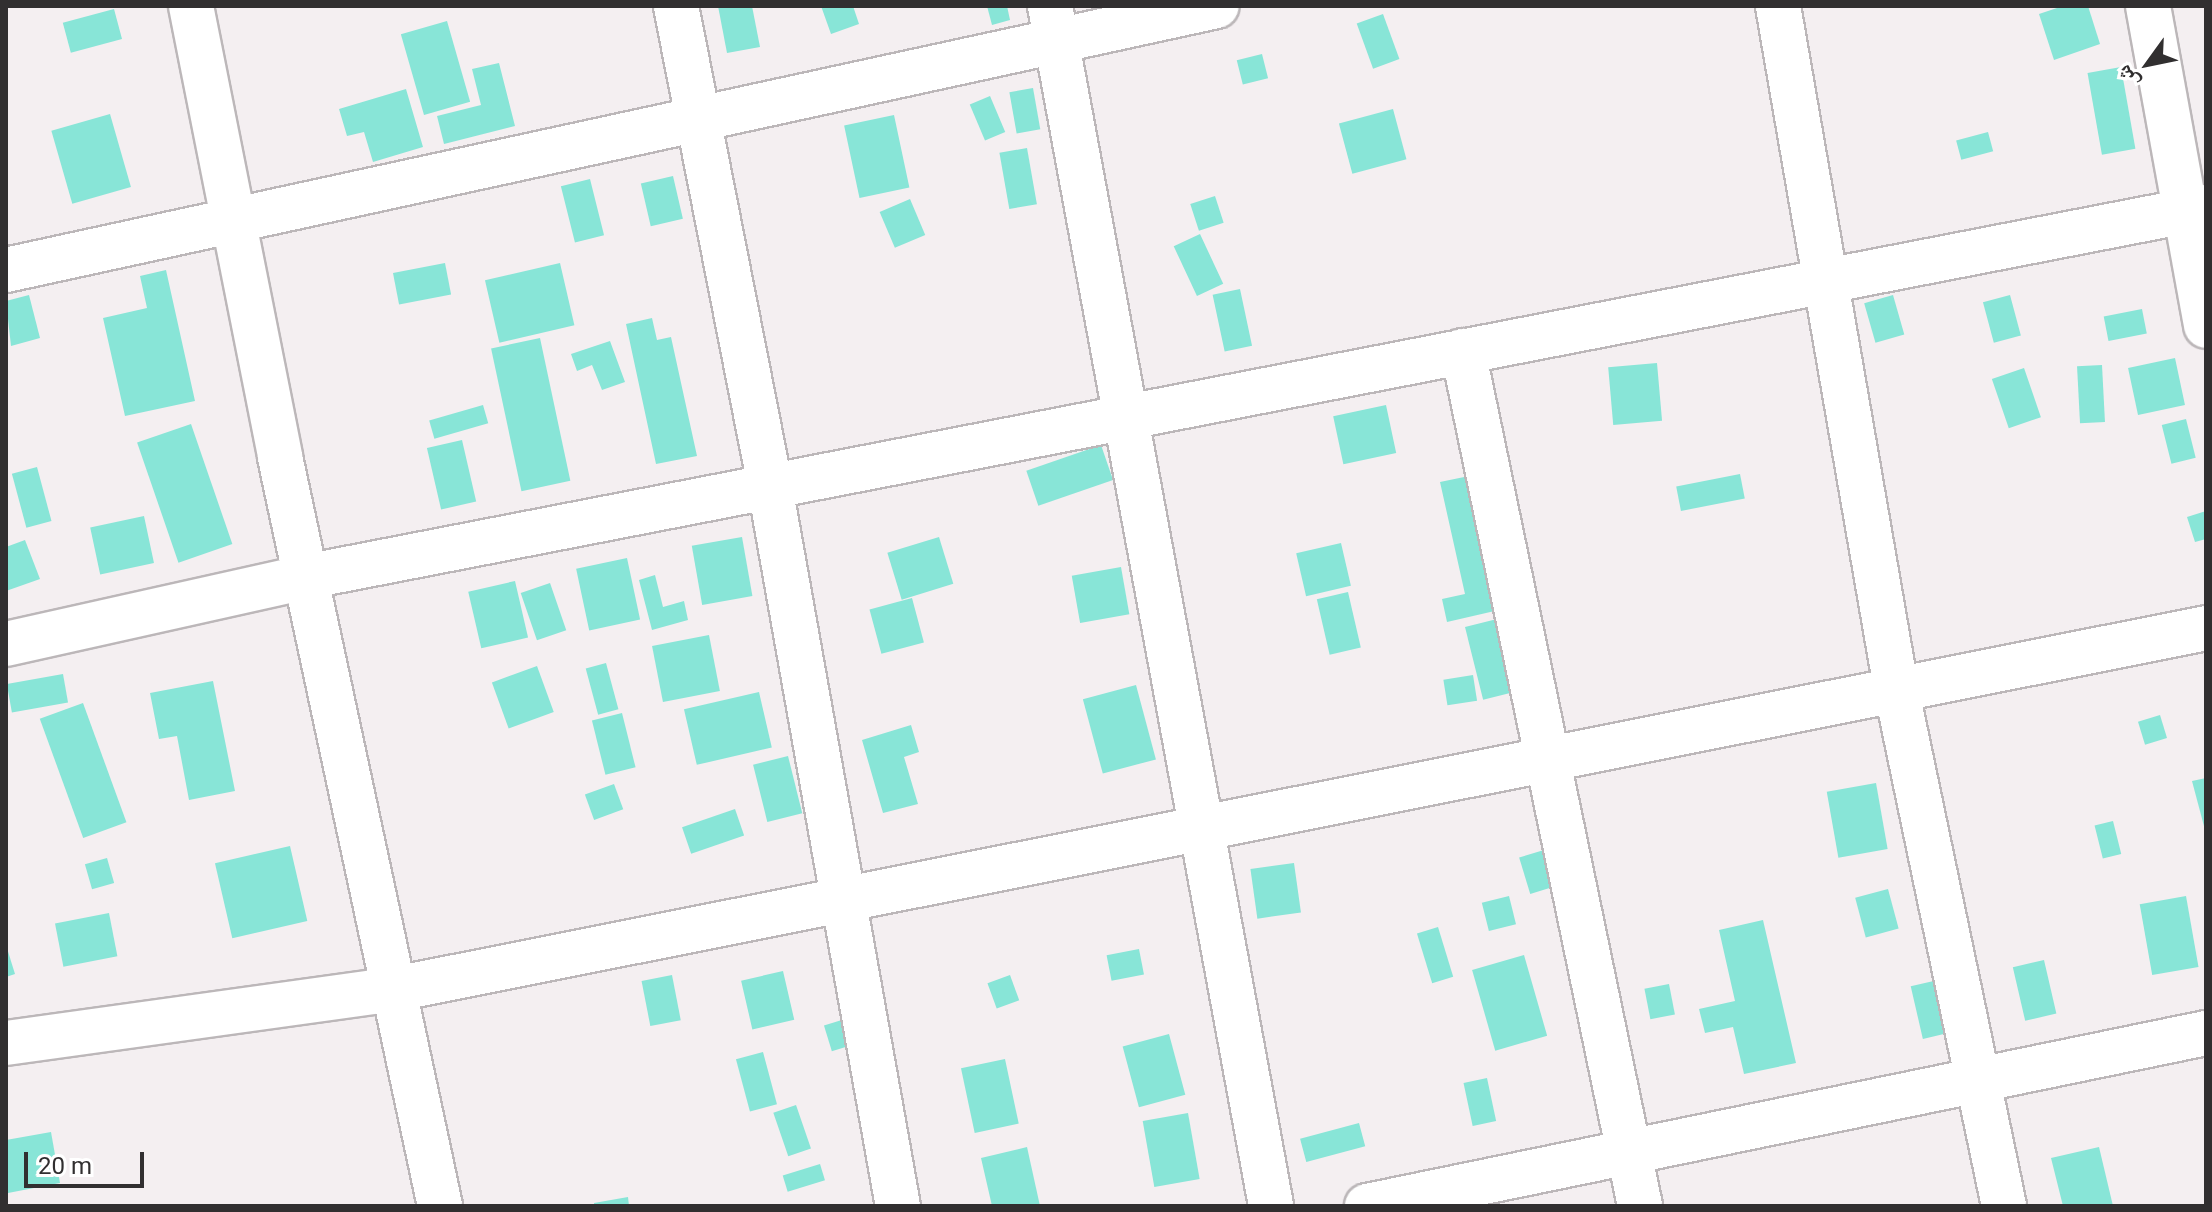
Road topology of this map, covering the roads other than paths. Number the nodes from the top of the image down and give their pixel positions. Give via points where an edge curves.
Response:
1 (191, 6) edge
2 (676, 6) edge
3 (1217, 6) edge
4 (1778, 6) edge
5 (2148, 6) edge
6 (1053, 23) edge
7 (698, 119) junction
8 (2196, 209) edge
9 (232, 219) junction
10 (6, 270) edge
11 (1827, 280) junction
12 (2206, 326) edge
13 (1463, 351) junction
14 (1125, 417) junction
15 (770, 487) junction
16 (305, 577) junction
17 (2206, 628) edge
18 (6, 644) edge
19 (1896, 688) junction
20 (1550, 757) junction
21 (1202, 828) junction
22 (844, 899) junction
23 (395, 989) junction
24 (2206, 1033) edge
25 (6, 1043) edge
26 (1976, 1082) junction
27 (1630, 1154) junction
28 (440, 1206) edge
29 (898, 1206) edge
30 (1271, 1206) edge
31 (1367, 1206) edge
32 (1640, 1206) edge
33 (2004, 1206) edge

1 - 9 street
2 - 7 street
3 - 6 street
4 - 11 street
5 - 8 street
6 - 7 street
6 - 14 street
7 - 9 street
7 - 15 street
8 - 11 street
8 - 12 street
9 - 10 street
9 - 16 street
11 - 13 street
11 - 19 street
13 - 14 street
13 - 20 street
14 - 15 street
14 - 21 street
15 - 16 street
15 - 22 street
16 - 18 street
16 - 23 street
17 - 19 street
19 - 20 street
19 - 26 street
20 - 21 street
20 - 27 street
21 - 22 street
21 - 30 street
22 - 23 street
22 - 29 street
23 - 25 street
23 - 28 street
24 - 26 street
26 - 27 street
26 - 33 street
27 - 31 street
27 - 32 street

